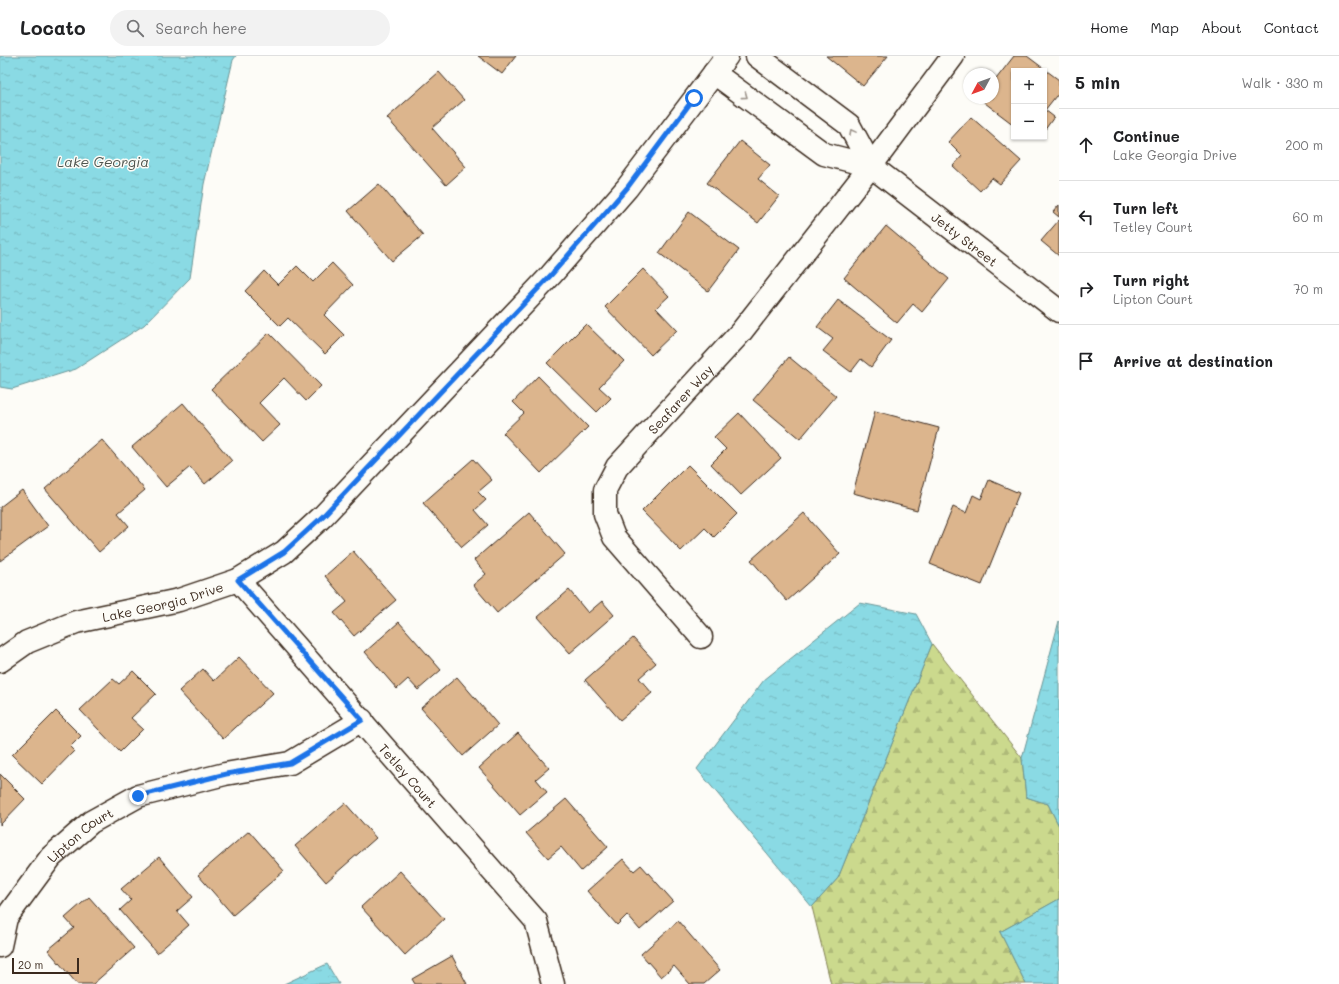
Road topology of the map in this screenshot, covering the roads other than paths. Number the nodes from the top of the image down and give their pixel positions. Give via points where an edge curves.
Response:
1 (757, 56) edge
2 (953, 56) edge
3 (720, 64) edge
4 (871, 166) junction
5 (1059, 311) edge
6 (238, 580) junction
7 (701, 637) dead end
8 (0, 661) edge
9 (362, 720) junction
10 (0, 946) edge
11 (553, 984) edge

4 -> 1 street, Jetty Street via 849,125
2 - 4 street
3 -> 4 street, Jetty Street via 824,154
3 - 6 street, Lake Georgia Drive via 627,188 546,281 323,516 284,552
4 - 5 street, Jetty Street
4 - 7 street, Seafarer Way via 741,332 617,467 605,490 605,514 614,537
6 - 8 street, Lake Georgia Drive via 179,600 76,622 27,642
6 - 9 street, Tetley Court
9 - 10 street, Lipton Court via 290,763 226,774 138,796 91,822 51,857 6,918
9 - 11 street, Tetley Court via 536,921

